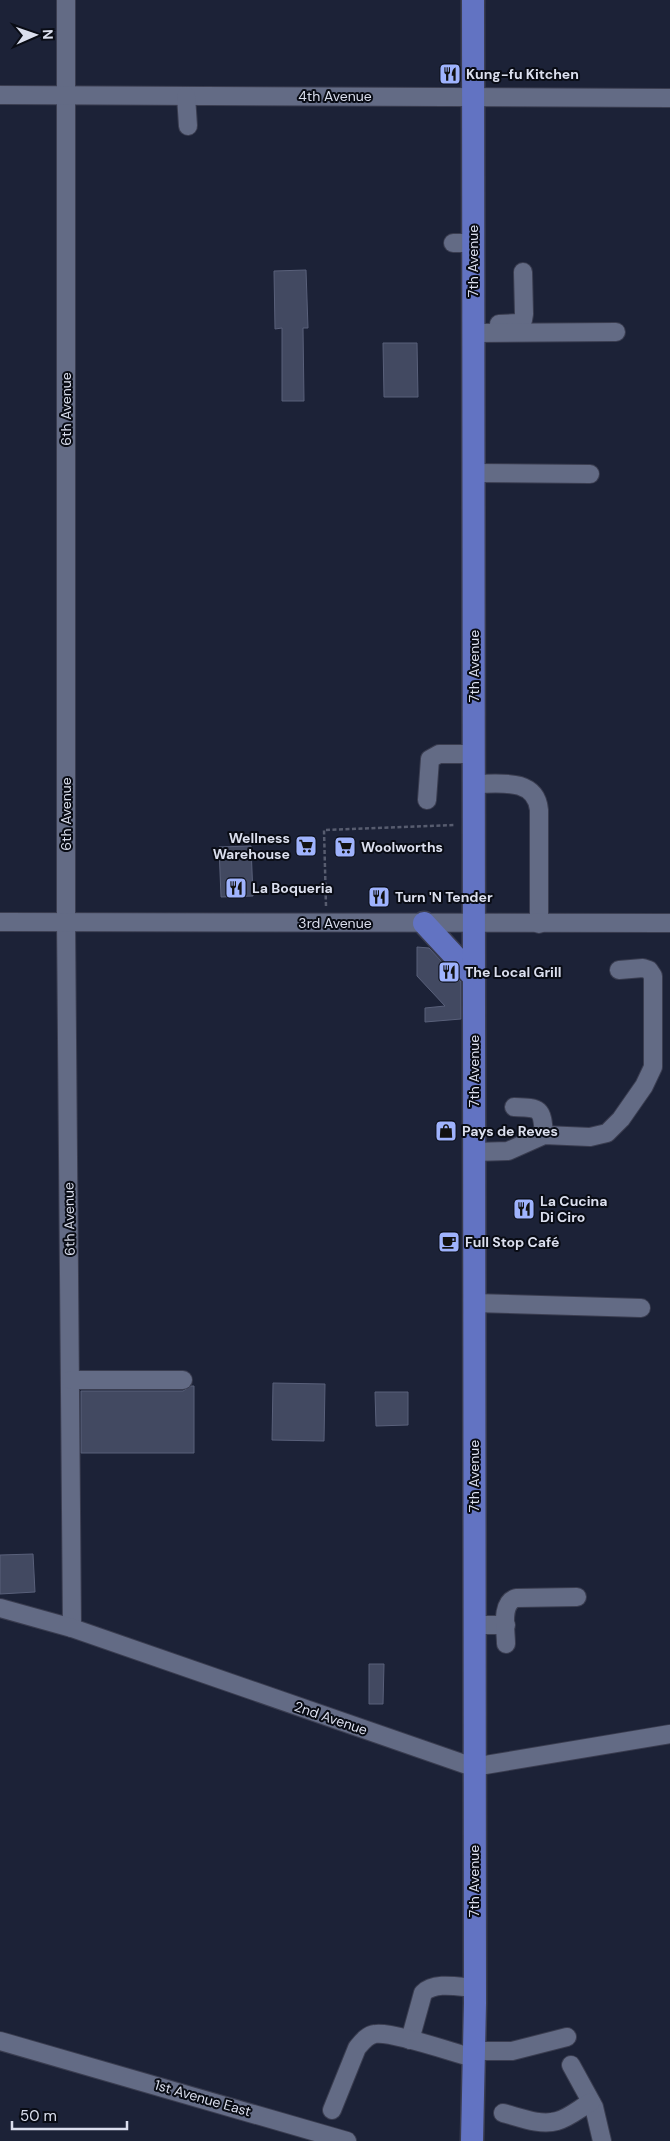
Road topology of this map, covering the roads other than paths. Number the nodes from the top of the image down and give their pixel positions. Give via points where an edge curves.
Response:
1 (66, 0) edge
2 (473, 0) edge
3 (0, 95) edge
4 (66, 95) junction
5 (186, 96) junction
6 (473, 97) junction
7 (670, 98) edge
8 (188, 126) dead end
9 (523, 272) dead end
10 (473, 329) junction
11 (616, 332) dead end
12 (473, 473) junction
13 (590, 474) dead end
14 (474, 754) junction
15 (474, 784) junction
16 (427, 800) dead end
17 (66, 921) junction
18 (0, 922) edge
19 (424, 923) junction
20 (670, 923) edge
21 (474, 924) junction
22 (539, 924) junction
23 (619, 970) dead end
24 (474, 978) junction
25 (514, 1107) dead end
26 (544, 1135) junction
27 (474, 1152) junction
28 (474, 1303) junction
29 (641, 1308) dead end
30 (71, 1380) junction
31 (183, 1380) dead end
32 (577, 1597) dead end
33 (0, 1608) edge
34 (506, 1624) junction
35 (473, 1625) junction
36 (72, 1628) junction
37 (506, 1644) dead end
38 (670, 1734) edge
39 (473, 1767) junction
40 (475, 1988) junction
41 (567, 2037) dead end
42 (410, 2040) junction
43 (0, 2041) edge
44 (474, 2054) junction
45 (571, 2066) dead end
46 (591, 2102) junction
47 (332, 2110) dead end
48 (502, 2113) dead end
49 (347, 2141) edge
50 (472, 2141) edge
51 (602, 2141) edge

1 - 4 street, 6th Avenue
2 - 6 main road, 7th Avenue
3 - 4 street, 4th Avenue
4 - 5 street, 4th Avenue
4 - 17 street, 6th Avenue
5 - 6 street, 4th Avenue
5 - 8 street
6 - 7 street, 4th Avenue
6 - 10 main road, 7th Avenue via 463,243
9 - 10 street via 523,320
10 - 11 street
10 - 12 main road, 7th Avenue
12 - 13 street
12 - 14 main road, 7th Avenue
14 - 15 main road, 7th Avenue
14 - 16 street via 439,754 430,759
15 - 21 main road, 7th Avenue
15 - 22 street via 517,784 529,789 536,799
17 - 18 street, 3rd Avenue
17 - 19 street, 3rd Avenue
17 - 30 street, 6th Avenue
19 - 21 street, 3rd Avenue
19 - 24 main road
20 - 22 street, 3rd Avenue
21 - 22 street, 3rd Avenue
21 - 24 main road, 7th Avenue
23 - 26 street via 643,968 653,976 653,1067 621,1119 607,1133 590,1137
24 - 27 main road, 7th Avenue
25 - 26 street via 540,1110
26 - 27 street via 508,1151
27 - 28 main road, 7th Avenue
28 - 29 street
28 - 35 main road, 7th Avenue
30 - 31 street
30 - 36 street, 6th Avenue
32 - 34 street via 510,1600 506,1606
33 - 36 street, 2nd Avenue
34 - 35 street
34 - 37 street
35 - 39 main road, 7th Avenue
36 - 39 street, 2nd Avenue
38 - 39 street, 2nd Avenue
39 - 40 main road, 7th Avenue
40 - 42 street via 450,1986 426,1990
40 - 44 main road, 7th Avenue
41 - 44 street via 512,2051
42 - 44 street
42 - 47 street via 384,2034 374,2034 363,2040
43 - 49 street, 1st Avenue East
44 - 50 main road, 7th Avenue
45 - 46 street
46 - 48 street via 563,2119 550,2122
46 - 51 street

